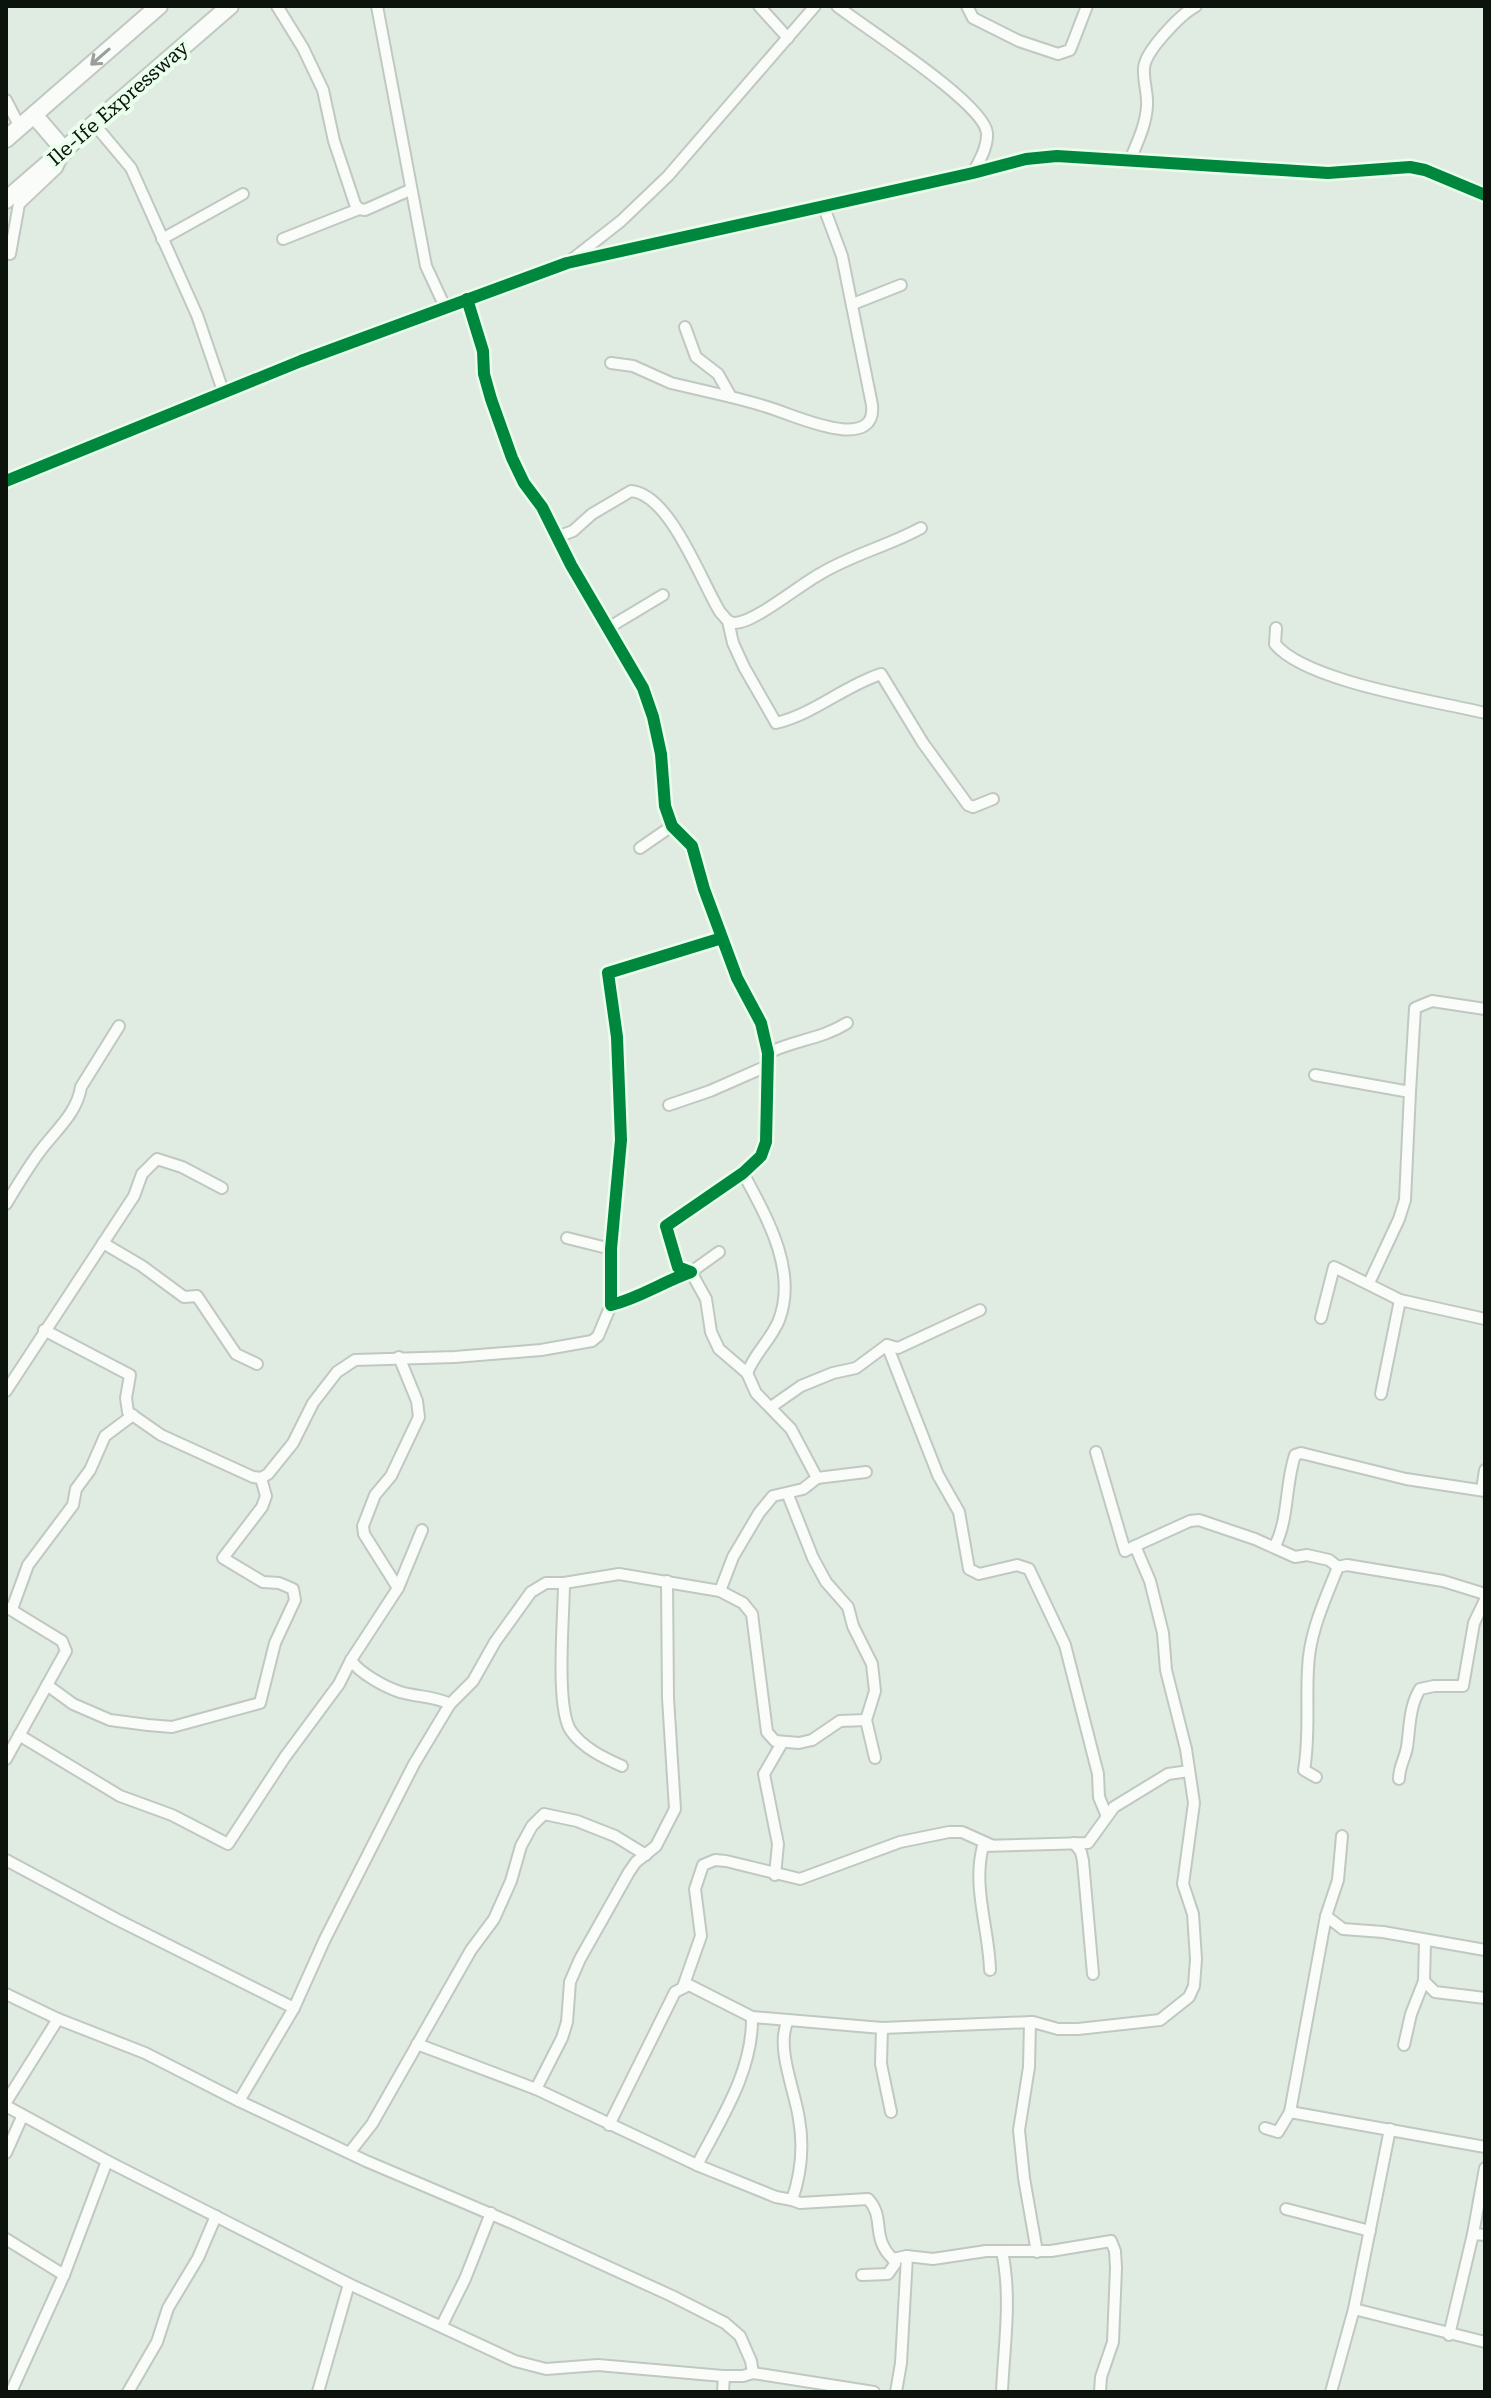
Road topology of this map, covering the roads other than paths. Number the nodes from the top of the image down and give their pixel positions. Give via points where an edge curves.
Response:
1 (159, 6) edge
2 (230, 6) edge
3 (277, 6) edge
4 (377, 6) edge
5 (759, 6) edge
6 (815, 6) edge
7 (837, 6) edge
8 (967, 6) edge
9 (1087, 6) edge
10 (1196, 6) edge
11 (788, 38) junction
12 (6, 100) edge
13 (35, 116) junction
14 (95, 125) junction
15 (20, 127) junction
16 (6, 139) edge
17 (65, 151) junction
18 (1130, 160) junction
19 (973, 173) junction
20 (410, 190) junction
21 (243, 194) dead end
22 (1485, 195) edge
23 (6, 200) edge
24 (823, 205) junction
25 (359, 209) junction
26 (162, 239) junction
27 (283, 239) dead end
28 (10, 254) dead end
29 (567, 263) junction
30 (901, 285) dead end
31 (467, 299) junction
32 (853, 304) junction
33 (445, 307) junction
34 (685, 327) dead end
35 (611, 363) dead end
36 (223, 391) junction
37 (731, 397) junction
38 (6, 481) edge
39 (921, 528) dead end
40 (557, 537) junction
41 (663, 595) dead end
42 (728, 621) junction
43 (608, 628) junction
44 (1276, 628) dead end
45 (1485, 713) edge
46 (993, 799) dead end
47 (672, 826) junction
48 (640, 848) dead end
49 (722, 938) junction
50 (1485, 1009) edge
51 (847, 1023) dead end
52 (119, 1026) dead end
53 (768, 1053) junction
54 (767, 1066) junction
55 (1315, 1075) dead end
56 (1410, 1092) junction
57 (669, 1105) dead end
58 (743, 1173) junction
59 (222, 1188) dead end
60 (6, 1204) edge
61 (567, 1238) dead end
62 (103, 1243) junction
63 (611, 1249) junction
64 (719, 1252) dead end
65 (691, 1272) junction
66 (1369, 1283) junction
67 (1400, 1300) junction
68 (611, 1305) junction
69 (980, 1310) dead end
70 (1321, 1318) dead end
71 (1485, 1319) edge
72 (44, 1330) junction
73 (887, 1345) junction
74 (399, 1357) junction
75 (257, 1364) dead end
76 (747, 1373) junction
77 (6, 1391) edge
78 (1381, 1394) dead end
79 (771, 1407) junction
80 (133, 1415) junction
81 (1096, 1452) dead end
82 (1485, 1470) edge
83 (866, 1472) dead end
84 (261, 1478) junction
85 (817, 1478) junction
86 (1484, 1490) edge
87 (788, 1495) junction
88 (422, 1530) dead end
89 (1135, 1546) junction
90 (1275, 1546) junction
91 (1338, 1567) junction
92 (667, 1581) junction
93 (564, 1583) junction
94 (398, 1588) junction
95 (720, 1591) junction
96 (1485, 1597) edge
97 (9, 1608) edge
98 (351, 1660) junction
99 (47, 1685) junction
100 (450, 1704) junction
101 (866, 1720) junction
102 (19, 1735) junction
103 (782, 1743) junction
104 (875, 1758) dead end
105 (6, 1759) edge
106 (622, 1766) dead end
107 (1189, 1771) junction
108 (1316, 1777) dead end
109 (1399, 1779) dead end
110 (1106, 1814) junction
111 (1342, 1836) dead end
112 (991, 1845) junction
113 (1081, 1846) junction
114 (646, 1855) junction
115 (6, 1860) edge
116 (775, 1875) junction
117 (1326, 1916) junction
118 (1425, 1941) junction
119 (1485, 1950) edge
120 (990, 1970) dead end
121 (1093, 1974) dead end
122 (1424, 1981) junction
123 (683, 1987) junction
124 (6, 1994) edge
125 (1485, 1998) edge
126 (294, 2008) junction
127 (752, 2017) junction
128 (58, 2019) junction
129 (788, 2020) junction
130 (1030, 2022) junction
131 (882, 2028) junction
132 (417, 2044) junction
133 (1404, 2045) dead end
134 (536, 2089) junction
135 (239, 2101) junction
136 (6, 2104) edge
137 (891, 2112) dead end
138 (1290, 2112) junction
139 (22, 2117) junction
140 (609, 2125) junction
141 (1265, 2128) dead end
142 (1390, 2129) junction
143 (1485, 2147) edge
144 (350, 2152) junction
145 (6, 2153) edge
146 (107, 2161) junction
147 (697, 2165) junction
148 (1485, 2168) edge
149 (792, 2200) junction
150 (1286, 2209) dead end
151 (491, 2213) junction
152 (216, 2216) junction
153 (1370, 2231) junction
154 (1473, 2234) junction
155 (1485, 2235) edge
156 (6, 2239) edge
157 (1002, 2251) junction
158 (1037, 2252) junction
159 (907, 2256) junction
160 (893, 2259) junction
161 (64, 2275) junction
162 (862, 2275) dead end
163 (349, 2284) junction
164 (1354, 2309) junction
165 (442, 2325) junction
166 (1449, 2335) junction
167 (1485, 2342) edge
168 (753, 2373) junction
169 (724, 2376) junction
170 (11, 2392) edge
171 (128, 2392) edge
172 (318, 2392) edge
173 (723, 2392) edge
174 (874, 2392) edge
175 (896, 2392) edge
176 (1002, 2392) edge
177 (1100, 2392) edge
178 (1331, 2392) edge

1 -> 13 main road
2 - 14 main road, Ile-Ife Expressway
3 - 25 street via 323,90 334,141
4 - 20 street
5 - 11 street
6 - 11 street
7 - 19 street via 953,89 981,117 986,140
8 - 9 street via 973,18 1058,54 1070,50
10 - 18 street via 1144,64 1147,106
11 - 29 street via 668,176
12 - 15 street
13 - 15 main road
13 - 17 main road
14 - 17 main road, Ile-Ife Expressway
14 - 26 street via 131,168
15 - 16 main road
17 - 23 main road, Ile-Ife Expressway
17 - 28 street via 57,168 19,204
18 - 19 street via 1042,157
18 - 22 street via 1328,173 1410,167
19 - 24 street
20 - 25 street
20 - 33 street via 426,266
21 - 26 street
24 - 29 street
24 - 32 street
25 - 27 street
26 - 36 street via 197,315
29 - 31 street
30 - 32 street
31 - 33 street
31 - 40 street via 483,351 484,374 512,458
32 - 37 street via 873,414 861,428 833,429
33 - 36 street
34 - 37 street via 696,357 718,374
35 - 37 street
36 - 38 street
39 - 42 street via 819,574 748,619
40 - 42 street via 631,491 643,494 678,530
40 - 43 street
41 - 43 street
42 - 46 street via 739,655 776,723 881,674 968,805
43 - 47 street via 643,688 653,717
44 - 45 street via 1275,644 1300,663 1373,687
47 - 48 street
47 - 49 street via 692,846
49 - 53 street via 761,1023
49 - 63 street via 608,973 617,1037 621,1140
50 - 56 street via 1432,1001 1415,1008
51 - 53 street
52 - 60 street via 71,1113
53 - 54 street
54 - 57 street
54 - 58 street via 766,1142 761,1156
55 - 56 street
56 - 66 street via 1405,1200
58 - 65 street via 666,1226 678,1267
58 - 76 street via 765,1213 787,1280 780,1318
59 - 62 street via 157,1159 142,1174
61 - 63 street
62 - 72 street
62 - 75 street via 184,1297 197,1296 236,1354
63 - 68 street
64 - 65 street
65 - 68 street via 639,1298
65 - 76 street via 706,1299 719,1349
66 - 67 street
66 - 70 street via 1334,1267
67 - 71 street
67 - 78 street
68 - 74 street via 592,1341 541,1350
69 - 73 street via 898,1348
72 - 77 street
72 - 80 street via 130,1375 126,1405
73 - 79 street via 856,1368 801,1386
73 - 110 street via 938,1475 959,1512 969,1569 979,1574 1017,1565 1029,1569 1065,1645
74 - 84 street via 355,1360 337,1372 313,1403 293,1443
74 - 94 street via 419,1417 363,1526
76 - 79 street via 756,1393
79 - 85 street via 791,1429
80 - 84 street via 161,1435
80 - 97 street via 105,1436 76,1489 73,1505 28,1565
81 - 89 street via 1125,1551
82 - 86 street
83 - 85 street
84 - 99 street via 266,1496 262,1507 223,1558 263,1582 293,1589 295,1600 275,1643 260,1703 160,1726 110,1720
85 - 87 street
86 - 90 street via 1406,1479 1301,1453 1292,1464
87 - 95 street via 773,1496 759,1513
87 - 101 street via 813,1558 848,1607 872,1664 875,1691
88 - 94 street
89 - 90 street via 1199,1520
89 - 107 street via 1163,1633
90 - 91 street via 1295,1557 1329,1560
91 - 96 street via 1443,1581
91 - 108 street via 1313,1633 1308,1668 1304,1770
92 - 93 street via 619,1574
92 - 95 street
92 - 114 street via 675,1809
93 - 100 street via 546,1583 531,1592 473,1681
93 - 106 street via 563,1692 569,1728 580,1741
94 - 98 street
95 - 103 street via 752,1614 767,1732
96 - 109 street via 1474,1623 1463,1686 1420,1689 1414,1699
97 - 99 street via 66,1645
98 - 100 street via 399,1691
98 - 102 street via 228,1844 120,1796
99 - 102 street
100 - 126 street via 414,1764
101 - 103 street via 840,1721 812,1740
101 - 104 street
102 - 105 street
103 - 116 street via 764,1774 778,1844
107 - 110 street via 1168,1774
107 - 130 street via 1194,1803 1183,1884 1193,1914 1196,1959 1189,1997 1160,2020 1078,2029
110 - 113 street via 1097,1834
111 - 117 street via 1338,1880
112 - 113 street
112 - 116 street via 949,1832 900,1842 800,1879
112 - 120 street via 983,1846 975,1861
113 - 121 street
114 - 132 street via 615,1836 544,1814 521,1846 494,1919
114 - 134 street via 629,1872 580,1959 570,1982 562,2038
115 - 126 street
116 - 123 street via 726,1861 703,1865 695,1889 701,1936
117 - 118 street via 1343,1929
117 - 138 street
118 - 119 street
118 - 122 street
122 - 125 street via 1435,1992
122 - 133 street
123 - 127 street via 689,1985
123 - 140 street via 675,1992
124 - 128 street
126 - 135 street
127 - 129 street
127 - 147 street via 741,2076
128 - 135 street via 145,2053
128 - 136 street
129 - 131 street
129 - 149 street via 783,2031 799,2117 801,2166
130 - 131 street
130 - 158 street via 1019,2130
131 - 137 street via 881,2064
132 - 134 street
132 - 144 street
134 - 140 street
135 - 144 street
136 - 139 street
138 - 141 street via 1278,2132
138 - 142 street
139 - 145 street
139 - 146 street
140 - 147 street
142 - 143 street
142 - 153 street
144 - 151 street
146 - 152 street
146 - 161 street
147 - 149 street
148 - 154 street
149 - 160 street via 868,2199 876,2208 880,2243
150 - 153 street
151 - 165 street
151 - 168 street via 725,2323 740,2336
152 - 163 street
152 - 171 street
153 - 164 street
154 - 155 street
154 - 166 street
156 - 161 street
157 - 158 street
157 - 159 street via 933,2259
157 - 176 street via 1009,2305
158 - 177 street via 1111,2241 1116,2268 1113,2342
159 - 160 street
159 - 175 street
160 - 162 street via 888,2274
161 - 170 street
163 - 165 street
163 - 172 street
164 - 166 street
164 - 178 street
165 - 169 street via 515,2361 546,2369 598,2365
166 - 167 street
168 - 169 street
168 - 174 street
169 - 173 street

